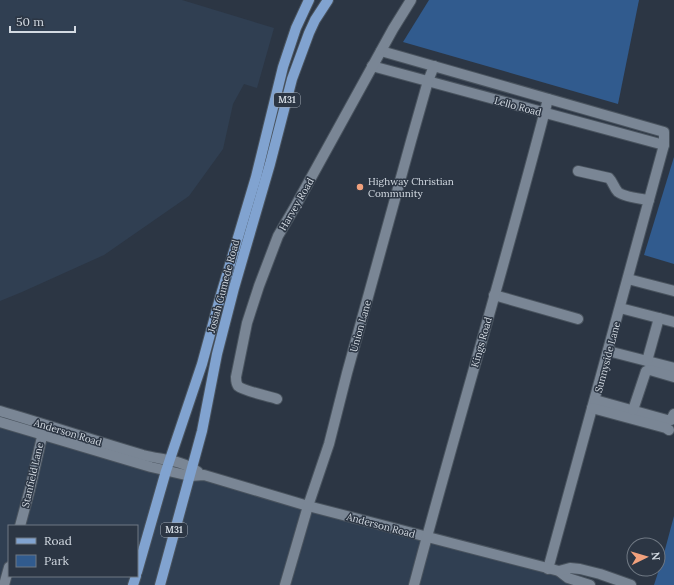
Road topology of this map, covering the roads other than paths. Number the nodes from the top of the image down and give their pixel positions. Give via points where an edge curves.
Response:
1 (309, 0) edge
2 (328, 0) edge
3 (411, 0) edge
4 (381, 51) junction
5 (372, 66) junction
6 (434, 66) junction
7 (428, 81) junction
8 (548, 99) junction
9 (545, 113) junction
10 (664, 132) joint
11 (664, 145) junction
12 (578, 171) dead end
13 (649, 200) junction
14 (628, 279) junction
15 (674, 291) edge
16 (494, 295) junction
17 (620, 308) junction
18 (578, 318) dead end
19 (659, 318) junction
20 (674, 322) edge
21 (608, 350) junction
22 (647, 361) junction
23 (674, 368) edge
24 (674, 377) edge
25 (278, 398) dead end
26 (594, 404) junction
27 (633, 410) junction
28 (0, 412) edge
29 (674, 414) edge
30 (0, 422) edge
31 (43, 429) junction
32 (669, 430) dead end
33 (169, 460) junction
34 (166, 471) junction
35 (191, 471) junction
36 (308, 506) junction
37 (20, 525) edge
38 (427, 537) junction
39 (138, 569) edge
40 (548, 569) junction
41 (8, 571) edge
42 (559, 571) junction
43 (4, 585) edge
44 (160, 585) edge
45 (285, 585) edge
46 (414, 585) edge
47 (590, 585) edge
48 (631, 585) edge

1 - 33 main road, Josiah Gumede Road / M31 via 283,67 256,177 202,364
2 - 35 main road, Josiah Gumede Road / M31 via 315,20 294,72 234,288
3 - 4 street, Harvey Road
4 - 5 street, Harvey Road
4 - 6 street, Lello Road
5 - 7 street, Lello Road
5 - 25 street, Harvey Road via 278,236 248,323 236,376 237,384 245,390
6 - 7 street, Union Lane
6 - 8 street, Lello Road
7 - 9 street, Lello Road
7 - 36 street, Union Lane via 348,366 329,444
8 - 9 street, Kings Road
8 - 10 street, Lello Road
9 - 11 street, Lello Road
9 - 16 street, Kings Road
10 - 11 street, Sunnyside Lane
11 - 13 street, Sunnyside Lane
12 - 13 street via 609,178 619,193
13 - 14 street, Sunnyside Lane
14 - 15 street
14 - 17 street, Sunnyside Lane
16 - 18 street
16 - 38 street, Kings Road
17 - 19 street
17 - 21 street, Sunnyside Lane
19 - 20 street
19 - 22 street
21 - 22 street
21 - 26 street, Sunnyside Lane
22 - 23 street
24 - 27 street via 646,371
26 - 27 street
26 - 32 street
26 - 40 street, Sunnyside Lane
27 - 29 street via 670,420
28 - 31 street, Anderson Road
30 - 31 street, Anderson Road
31 - 33 street, Anderson Road
31 - 34 street, Anderson Road
31 - 37 street, Stanfield Lane
33 - 34 main road, Josiah Gumede Road / M31
33 - 35 street, Anderson Road
34 - 35 street, Anderson Road
34 - 39 main road, Josiah Gumede Road / M31
35 - 36 street, Anderson Road
35 - 44 main road, Josiah Gumede Road / M31
36 - 38 street, Anderson Road
36 - 45 street, Union Lane
38 - 40 street, Anderson Road
38 - 46 street, Kings Road
40 - 42 street, Anderson Road
41 - 43 street
42 - 47 street, Anderson Road via 568,578
42 - 48 street, Anderson Road via 580,569

